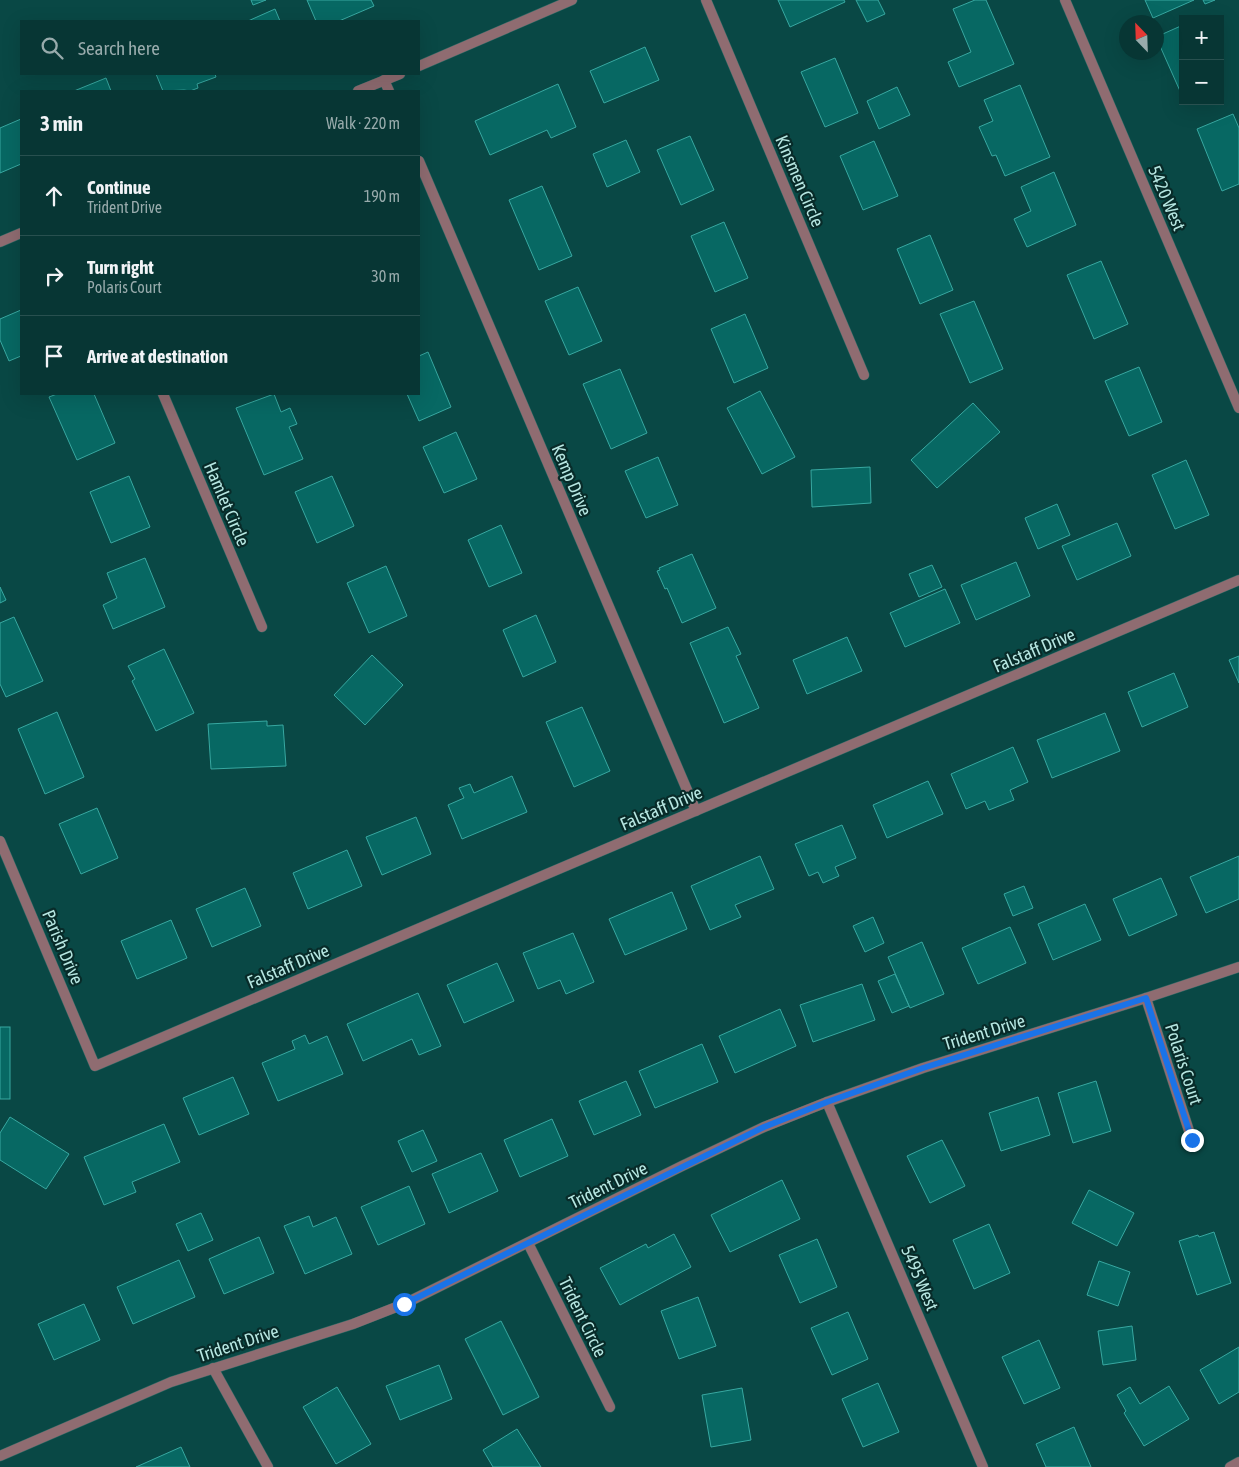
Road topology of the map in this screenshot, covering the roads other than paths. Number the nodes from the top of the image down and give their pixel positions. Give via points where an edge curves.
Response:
1 (572, 0) edge
2 (706, 0) edge
3 (1065, 0) edge
4 (420, 66) edge
5 (397, 75) edge
6 (384, 80) junction
7 (360, 90) edge
8 (389, 90) edge
9 (420, 163) edge
10 (20, 233) edge
11 (0, 242) edge
12 (864, 375) dead end
13 (163, 395) edge
14 (1239, 408) edge
15 (1239, 580) edge
16 (262, 627) dead end
17 (696, 811) junction
18 (0, 842) edge
19 (1239, 967) edge
20 (1146, 998) junction
21 (95, 1066) joint
22 (827, 1102) junction
23 (1192, 1140) dead end
24 (528, 1243) junction
25 (213, 1368) junction
26 (610, 1407) dead end
27 (0, 1456) edge
28 (1239, 1462) edge
29 (268, 1467) edge
30 (983, 1467) edge
31 (1230, 1467) edge

1 - 4 street
2 - 12 street, Kinsmen Circle
3 - 14 street, 5420 West
5 - 6 street
6 - 7 street
6 - 8 street
9 - 17 street, Kemp Drive
10 - 11 street
13 - 16 street, Hamlet Circle
15 - 17 street, Falstaff Drive
17 - 21 street, Falstaff Drive
18 - 21 street, Parish Drive
19 - 20 street, Trident Drive
20 - 22 street, Trident Drive via 923,1068
20 - 23 street, Polaris Court
22 - 24 street, Trident Drive via 764,1127
22 - 30 street, 5495 West
24 - 25 street, Trident Drive via 404,1304 353,1324
24 - 26 street, Trident Circle
25 - 27 street, Trident Drive via 171,1382
25 - 29 street
28 - 31 street

